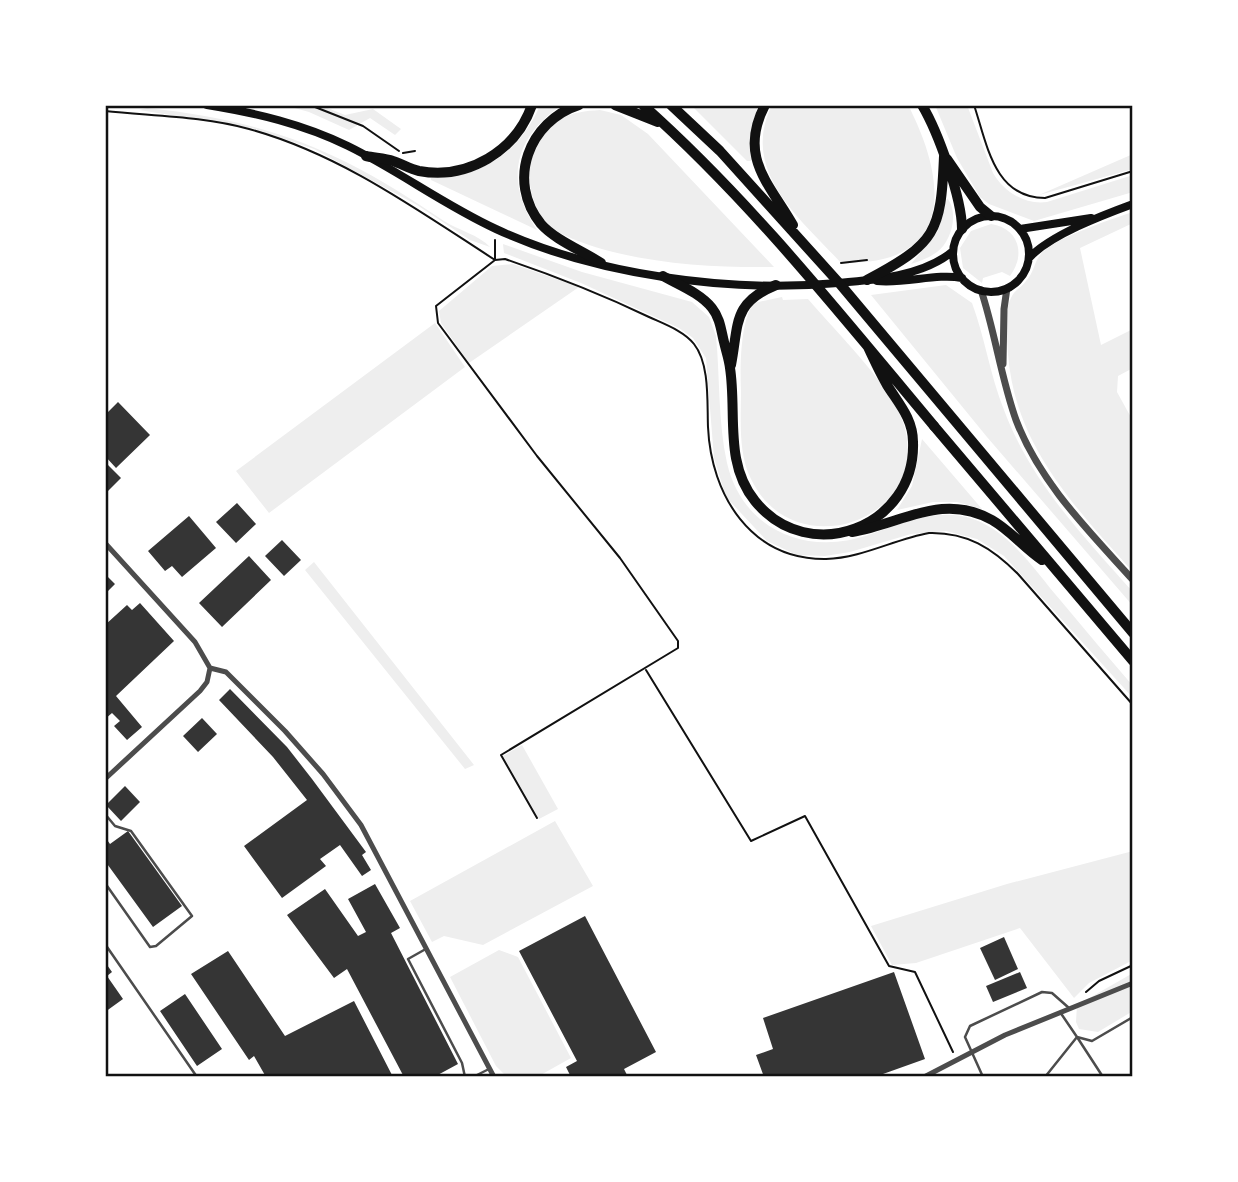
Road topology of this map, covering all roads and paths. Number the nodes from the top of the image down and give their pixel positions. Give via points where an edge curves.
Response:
1 (207, 105) edge
2 (310, 105) edge
3 (532, 105) edge
4 (579, 105) edge
5 (615, 105) edge
6 (643, 105) edge
7 (671, 105) edge
8 (765, 105) edge
9 (922, 105) edge
10 (974, 105) edge
11 (105, 111) edge
12 (664, 124) junction
13 (415, 151) dead end
14 (366, 156) junction
15 (944, 156) junction
16 (1133, 171) edge
17 (1133, 204) edge
18 (991, 216) junction
19 (1097, 217) junction
20 (497, 229) junction
21 (962, 229) junction
22 (1020, 229) junction
23 (804, 244) junction
24 (953, 251) junction
25 (1029, 258) junction
26 (495, 260) junction
27 (867, 260) dead end
28 (601, 263) junction
29 (841, 263) dead end
30 (663, 276) junction
31 (962, 278) junction
32 (864, 280) junction
33 (782, 286) junction
34 (1007, 288) junction
35 (981, 290) junction
36 (868, 347) junction
37 (730, 369) junction
38 (1002, 373) junction
39 (934, 426) joint
40 (852, 532) junction
41 (105, 543) edge
42 (1052, 566) junction
43 (1133, 580) edge
44 (1133, 633) edge
45 (1133, 661) edge
46 (210, 668) junction
47 (646, 670) junction
48 (1133, 705) edge
49 (105, 779) edge
50 (105, 814) edge
51 (537, 818) dead end
52 (105, 883) edge
53 (105, 944) edge
54 (427, 948) junction
55 (1133, 965) edge
56 (1133, 983) edge
57 (1088, 1001) junction
58 (1069, 1008) junction
59 (1060, 1012) junction
60 (1133, 1017) edge
61 (1077, 1037) junction
62 (971, 1052) junction
63 (957, 1059) junction
64 (491, 1068) junction
65 (197, 1077) edge
66 (465, 1077) edge
67 (473, 1077) edge
68 (495, 1077) edge
69 (924, 1077) edge
70 (983, 1077) edge
71 (1045, 1077) edge
72 (1103, 1077) edge

1 - 14 main road via 280,119
2 - 13 path via 363,126 403,153
3 - 14 highway via 511,141 489,159 468,168 425,172
4 - 28 highway via 552,118 534,140 525,164 525,188 535,215 548,231
5 - 12 highway
6 - 12 highway
7 - 23 highway via 720,151
8 - 23 highway via 755,141 758,169
9 - 15 highway
10 - 16 path via 999,177 1009,187 1045,198
11 - 26 path via 246,128 308,148 382,187
12 - 36 highway via 774,238
14 - 20 main road
15 - 18 highway
15 - 21 highway
15 - 32 highway via 942,204 931,235 909,258
17 - 19 main road
18 - 21 main road
18 - 22 main road via 1007,219
19 - 22 main road
19 - 25 main road via 1045,244
20 - 26 path
20 - 28 main road
21 - 24 main road
22 - 25 main road
23 - 44 highway
24 - 31 main road
24 - 32 main road via 921,268
25 - 34 main road via 1024,273
26 - 47 path via 436,306 436,319 676,634 678,649
26 - 48 path via 505,259 578,283 676,330 695,345 703,361 717,482 724,498 765,543 795,556 827,559 929,533 945,532 977,541 1018,574
27 - 29 path
28 - 30 main road
30 - 33 main road
30 - 37 highway via 714,310
31 - 32 main road via 900,283
31 - 35 main road
32 - 33 main road
33 - 37 highway via 755,295 744,306
34 - 35 main road
34 - 38 street
35 - 38 street
36 - 39 highway
36 - 40 highway via 908,417 913,459 894,502
37 - 40 highway via 737,465 756,502 797,531 821,535
38 - 43 street via 1022,433 1042,471
39 - 42 highway
40 - 42 highway via 925,510 968,511 993,520
41 - 46 street via 200,648
42 - 45 highway
46 - 49 street via 200,691
46 - 54 street via 226,672 323,774 361,825
47 - 51 path via 501,755
47 - 63 path via 751,841 805,816 890,967 915,972
50 - 52 lane via 115,825 131,831 192,916 150,947
53 - 65 lane
54 - 64 street
54 - 66 lane via 408,959
55 - 57 path via 1099,981 1086,992
56 - 57 street
57 - 58 street
58 - 59 street
58 - 62 lane via 1052,993 1042,992 970,1026 965,1037
59 - 61 lane
59 - 62 street
60 - 61 lane via 1092,1041
61 - 71 lane
61 - 72 lane
62 - 63 street
62 - 70 lane
63 - 69 street
64 - 67 lane
64 - 68 street

